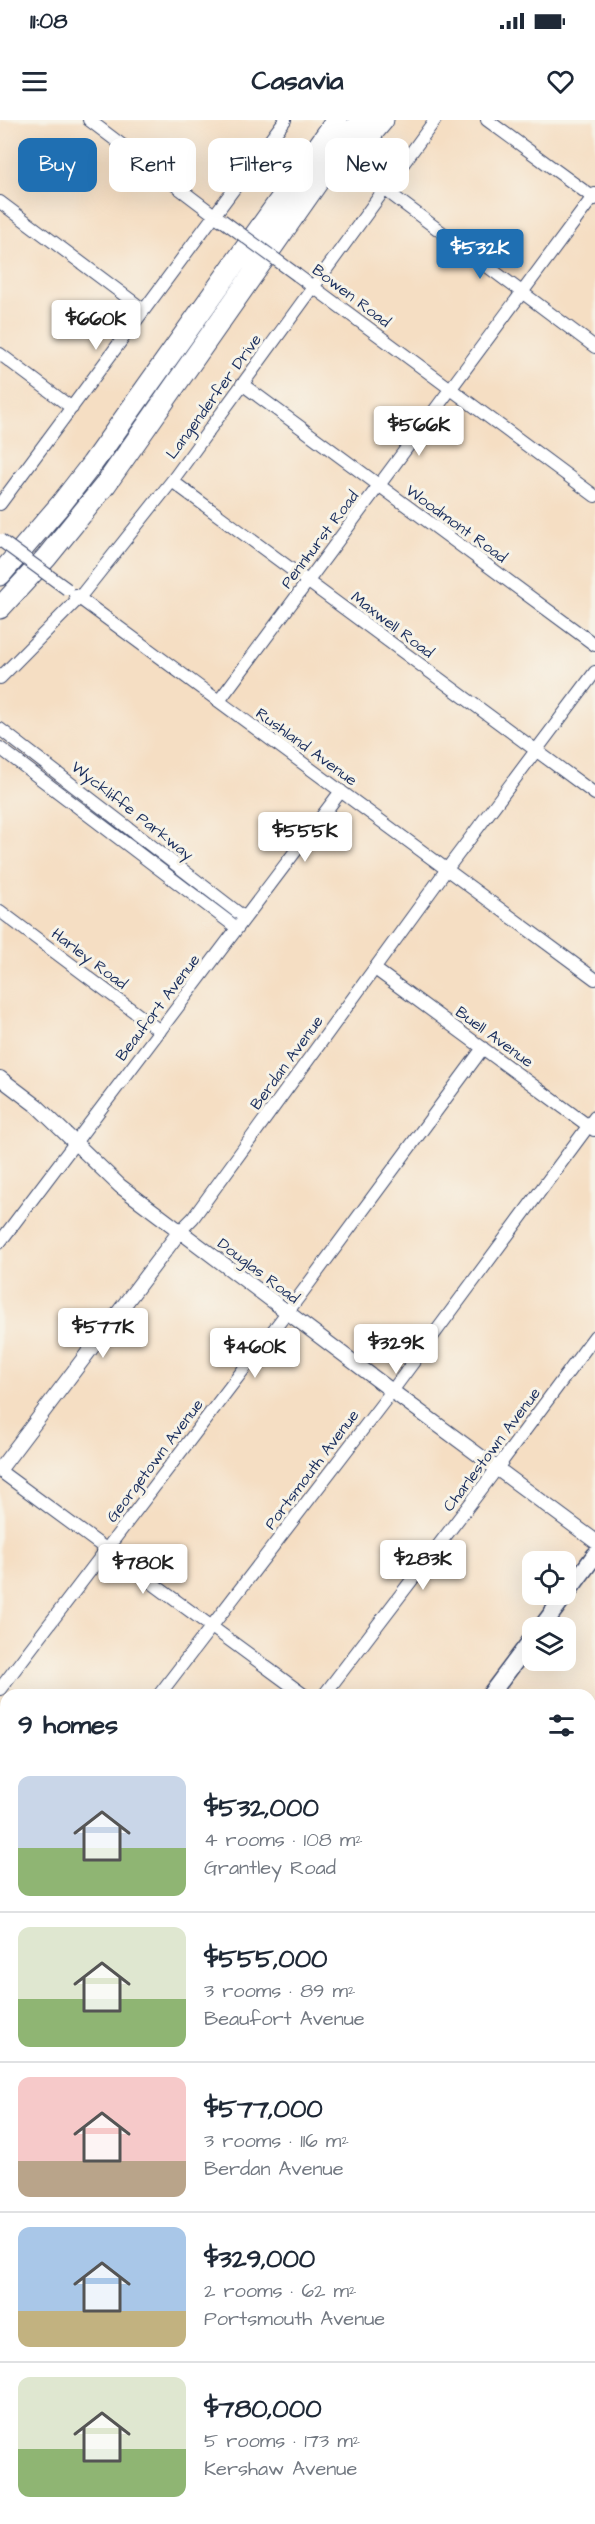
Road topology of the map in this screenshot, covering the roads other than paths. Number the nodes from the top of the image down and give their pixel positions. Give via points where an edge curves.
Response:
1 (89, 120) edge
2 (285, 120) edge
3 (336, 120) edge
4 (361, 120) edge
5 (383, 120) edge
6 (435, 120) edge
7 (487, 120) edge
8 (409, 155) edge
9 (382, 192) edge
10 (388, 192) edge
11 (594, 197) edge
12 (0, 202) edge
13 (219, 218) junction
14 (312, 287) junction
15 (523, 293) junction
16 (144, 310) junction
17 (595, 347) edge
18 (0, 354) edge
19 (242, 384) junction
20 (450, 389) junction
21 (72, 408) junction
22 (153, 419) junction
23 (172, 480) junction
24 (380, 486) junction
25 (595, 496) edge
26 (0, 504) edge
27 (0, 540) edge
28 (0, 574) edge
29 (308, 581) junction
30 (79, 598) junction
31 (0, 608) edge
32 (595, 645) edge
33 (595, 672) edge
34 (0, 678) edge
35 (219, 701) junction
36 (0, 729) edge
37 (0, 748) edge
38 (536, 751) junction
39 (341, 791) junction
40 (595, 794) edge
41 (447, 870) junction
42 (0, 911) edge
43 (241, 923) junction
44 (375, 969) junction
45 (595, 979) edge
46 (160, 1031) junction
47 (483, 1048) junction
48 (0, 1078) edge
49 (593, 1124) edge
50 (75, 1144) junction
51 (180, 1231) junction
52 (0, 1242) edge
53 (288, 1312) junction
54 (595, 1336) edge
55 (392, 1391) junction
56 (497, 1468) junction
57 (0, 1470) edge
58 (595, 1540) edge
59 (106, 1549) junction
60 (595, 1555) edge
61 (549, 1617) edge
62 (212, 1626) junction
63 (522, 1652) edge
64 (0, 1689) edge
65 (164, 1689) edge
66 (296, 1689) edge
67 (329, 1689) edge
68 (494, 1689) edge

1 - 13 street, Bowen Road
2 - 13 street
3 - 28 highway via 92,464
4 - 22 highway
5 - 22 highway via 311,206 195,369
6 - 8 street, Langenderfer Drive
7 - 11 street
9 - 14 street, Langenderfer Drive
10 - 15 street
11 - 15 street, Pennhurst Road
12 - 16 street
13 - 14 street, Bowen Road, bridge
13 - 16 street
14 - 19 street, Langenderfer Drive
14 - 20 street, Bowen Road
15 - 17 street
15 - 20 street, Pennhurst Road
16 - 21 street
18 - 21 street
19 - 23 street, Langenderfer Drive
19 - 24 street, Woodmont Road
20 - 24 street, Pennhurst Road
20 - 25 street, Bowen Road
21 - 26 street
22 - 31 highway via 81,517
23 - 29 street, Maxwell Road
23 - 30 street, Langenderfer Drive
24 - 29 street, Pennhurst Road
24 - 32 street, Woodmont Road
27 - 30 street, Rushland Avenue, bridge
29 - 35 street, Pennhurst Road
29 - 38 street, Maxwell Road
30 - 34 street, Langenderfer Drive
30 - 35 street, Rushland Avenue
33 - 38 street, Berdan Avenue
35 - 39 street, Rushland Avenue
36 - 43 street, Wyckliffe Parkway
37 - 43 street, Wyckliffe Parkway
38 - 40 street, Maxwell Road
38 - 41 street, Berdan Avenue
39 - 41 street, Rushland Avenue
39 - 43 street, Beaufort Avenue
41 - 44 street, Berdan Avenue
41 - 45 street, Rushland Avenue
42 - 46 street, Harley Road
43 - 46 street, Beaufort Avenue
44 - 47 street, Buell Avenue
44 - 51 street, Berdan Avenue
46 - 50 street, Beaufort Avenue
47 - 49 street, Buell Avenue
47 - 53 street, Georgetown Avenue
48 - 50 street, Douglas Road
49 - 55 street, Portsmouth Avenue
50 - 51 street, Douglas Road via 120,1186
50 - 52 street, Beaufort Avenue
51 - 53 street, Douglas Road
51 - 57 street, Berdan Avenue
53 - 55 street, Douglas Road
53 - 59 street, Georgetown Avenue
54 - 56 street, Charlestown Avenue
55 - 56 street, Douglas Road
55 - 62 street, Portsmouth Avenue
56 - 58 street, Douglas Road
56 - 67 street, Charlestown Avenue
57 - 59 street
59 - 62 street
59 - 64 street, Georgetown Avenue
60 - 61 main road
62 - 65 street, Portsmouth Avenue
62 - 66 street
63 - 68 main road

